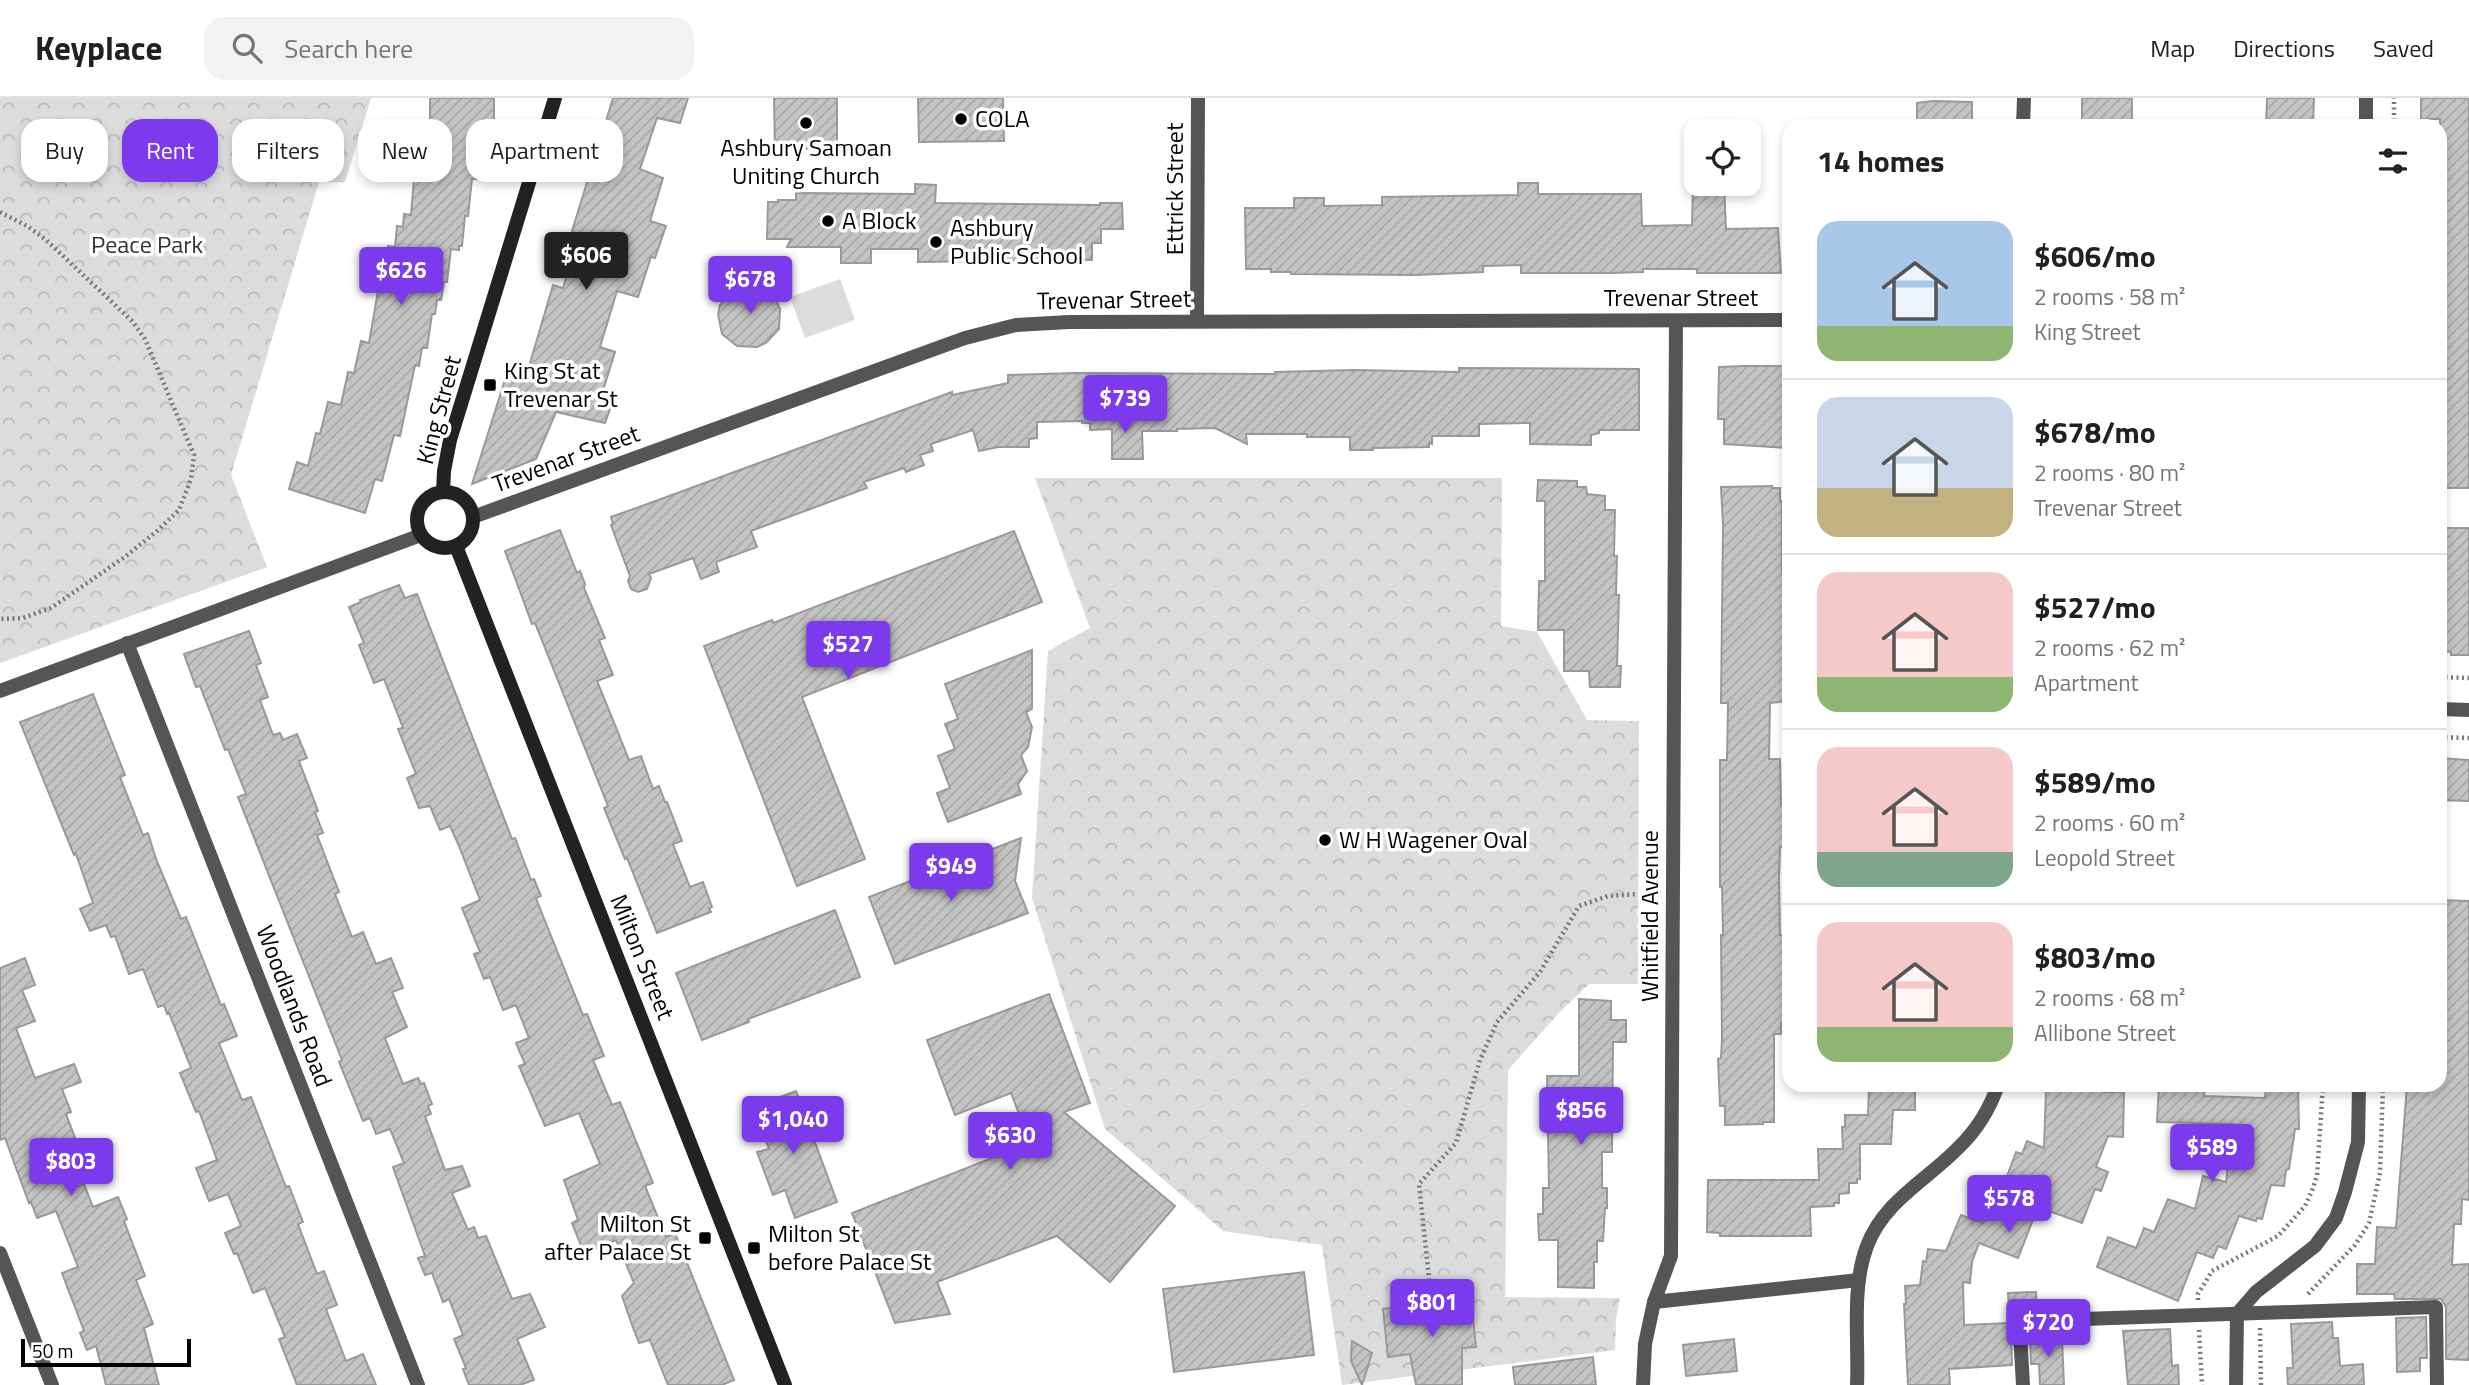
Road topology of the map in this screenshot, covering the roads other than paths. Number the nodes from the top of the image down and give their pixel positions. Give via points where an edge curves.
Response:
1 (555, 98) edge
2 (1198, 98) edge
3 (2024, 98) edge
4 (2366, 98) edge
5 (2023, 119) edge
6 (2366, 119) edge
7 (1782, 320) edge
8 (1197, 321) junction
9 (1676, 321) junction
10 (443, 492) junction
11 (473, 517) junction
12 (421, 535) junction
13 (456, 546) junction
14 (127, 643) junction
15 (0, 691) edge
16 (2447, 709) edge
17 (2469, 710) edge
18 (1995, 1092) edge
19 (2359, 1092) edge
20 (0, 1253) edge
21 (1859, 1280) junction
22 (1654, 1302) junction
23 (2237, 1314) junction
24 (52, 1385) edge
25 (418, 1385) edge
26 (785, 1385) edge
27 (1643, 1385) edge
28 (1857, 1385) edge
29 (2023, 1385) edge
30 (2236, 1385) edge
31 (2437, 1385) edge

1 - 10 main road, King Street via 450,440
2 - 8 street, Ettrick Street
3 - 5 street
4 - 6 street
7 - 9 street, Trevenar Street
8 - 9 street, Trevenar Street
8 - 11 street, Trevenar Street via 1043,323 989,331
9 - 22 street, Whitfield Avenue via 1671,1256
10 - 11 main road via 459,496
10 - 12 main road via 420,508
11 - 13 main road via 469,534
12 - 13 main road via 440,548
12 - 14 street
13 - 26 main road, Milton Street
14 - 15 street
14 - 25 street, Woodlands Road
16 - 17 street
18 - 21 street via 1969,1137 1911,1187 1884,1218 1867,1245
19 - 23 street via 2358,1142 2336,1217 2315,1246 2256,1292
20 - 24 street
21 - 22 street
21 - 28 street
22 - 27 street, Whitfield Avenue
23 - 29 street via 2027,1321 2020,1333
23 - 30 street
23 - 31 street via 2436,1307

